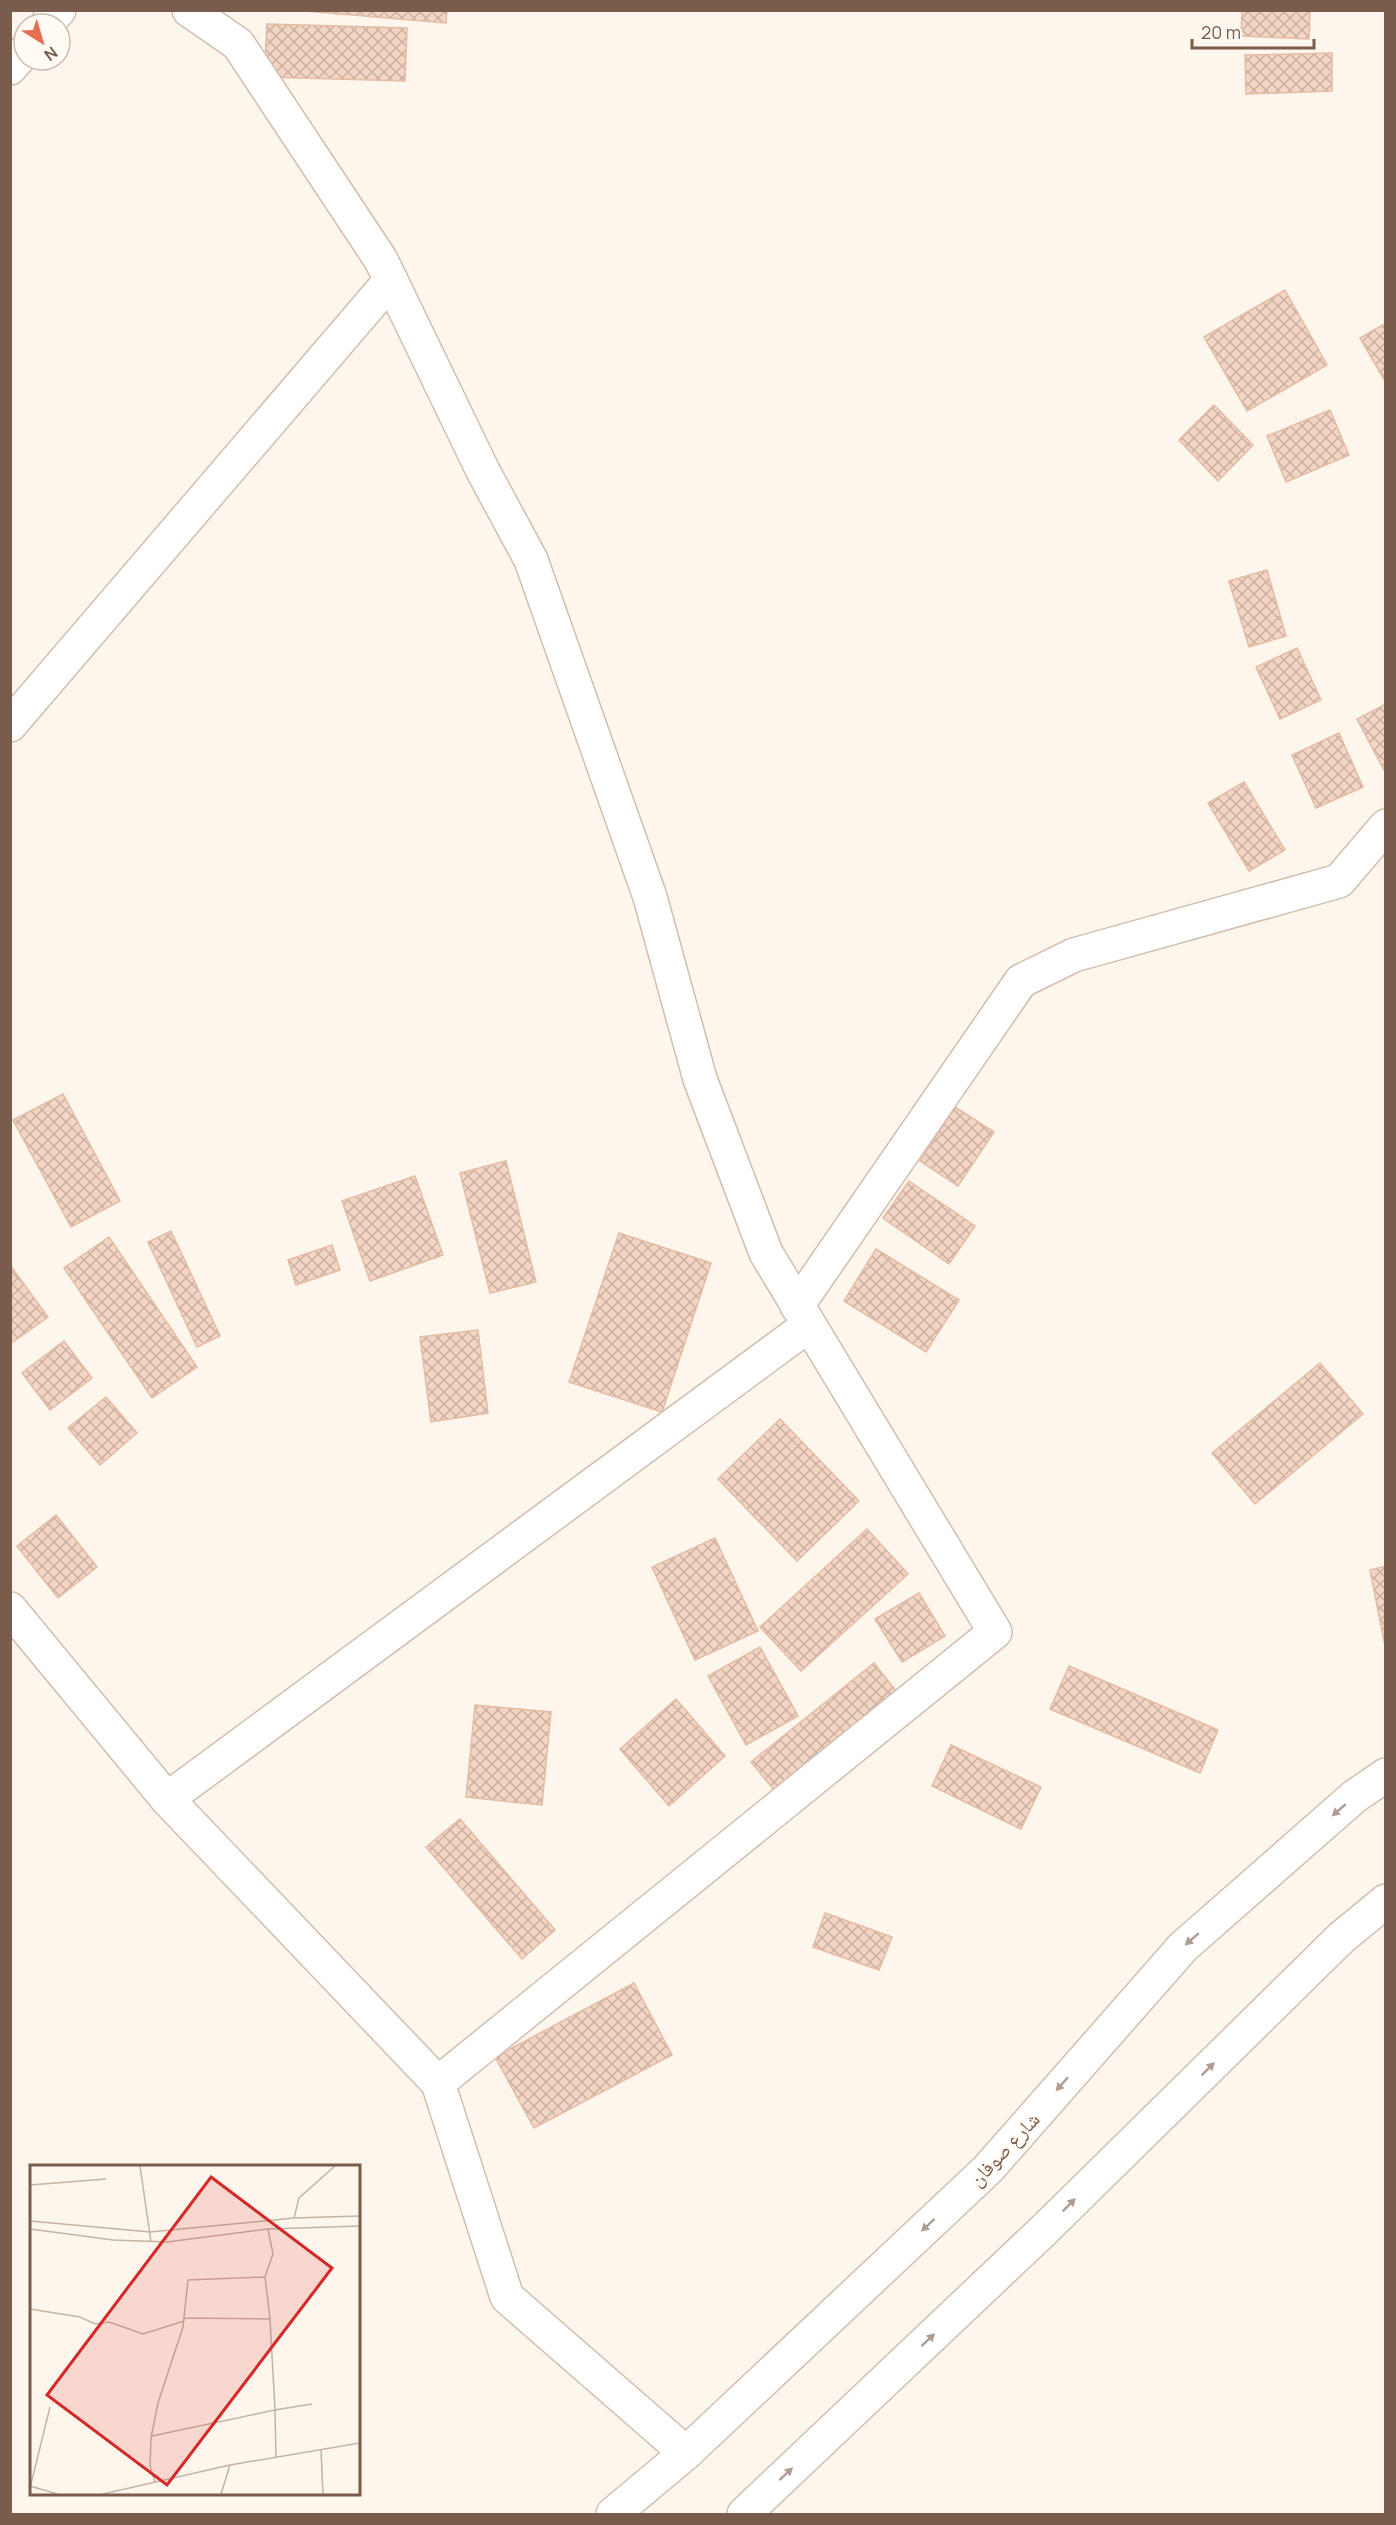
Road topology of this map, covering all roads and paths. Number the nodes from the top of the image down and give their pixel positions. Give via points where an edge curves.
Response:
1 (189, 10) edge
2 (391, 280) junction
3 (10, 725) edge
4 (1386, 826) edge
5 (803, 1315) junction
6 (10, 1609) edge
7 (1386, 1775) edge
8 (167, 1799) junction
9 (1386, 1901) edge
10 (438, 2083) junction
11 (686, 2453) junction
12 (613, 2514) edge
13 (744, 2514) edge

1 - 2 street via 238,44
2 - 3 street
2 - 5 street via 483,471 531,560 650,897 700,1079 766,1253
4 - 5 street via 1339,881 1074,955 1021,981
5 - 8 street
5 - 10 street via 995,1632
6 - 8 street
7 -> 11 street, شارع صوفان via 1355,1796 1183,1947 988,2169
8 - 10 street
13 -> 9 street via 1044,2230 1341,1938
10 - 11 street via 507,2297
11 - 12 street, شارع صوفان

